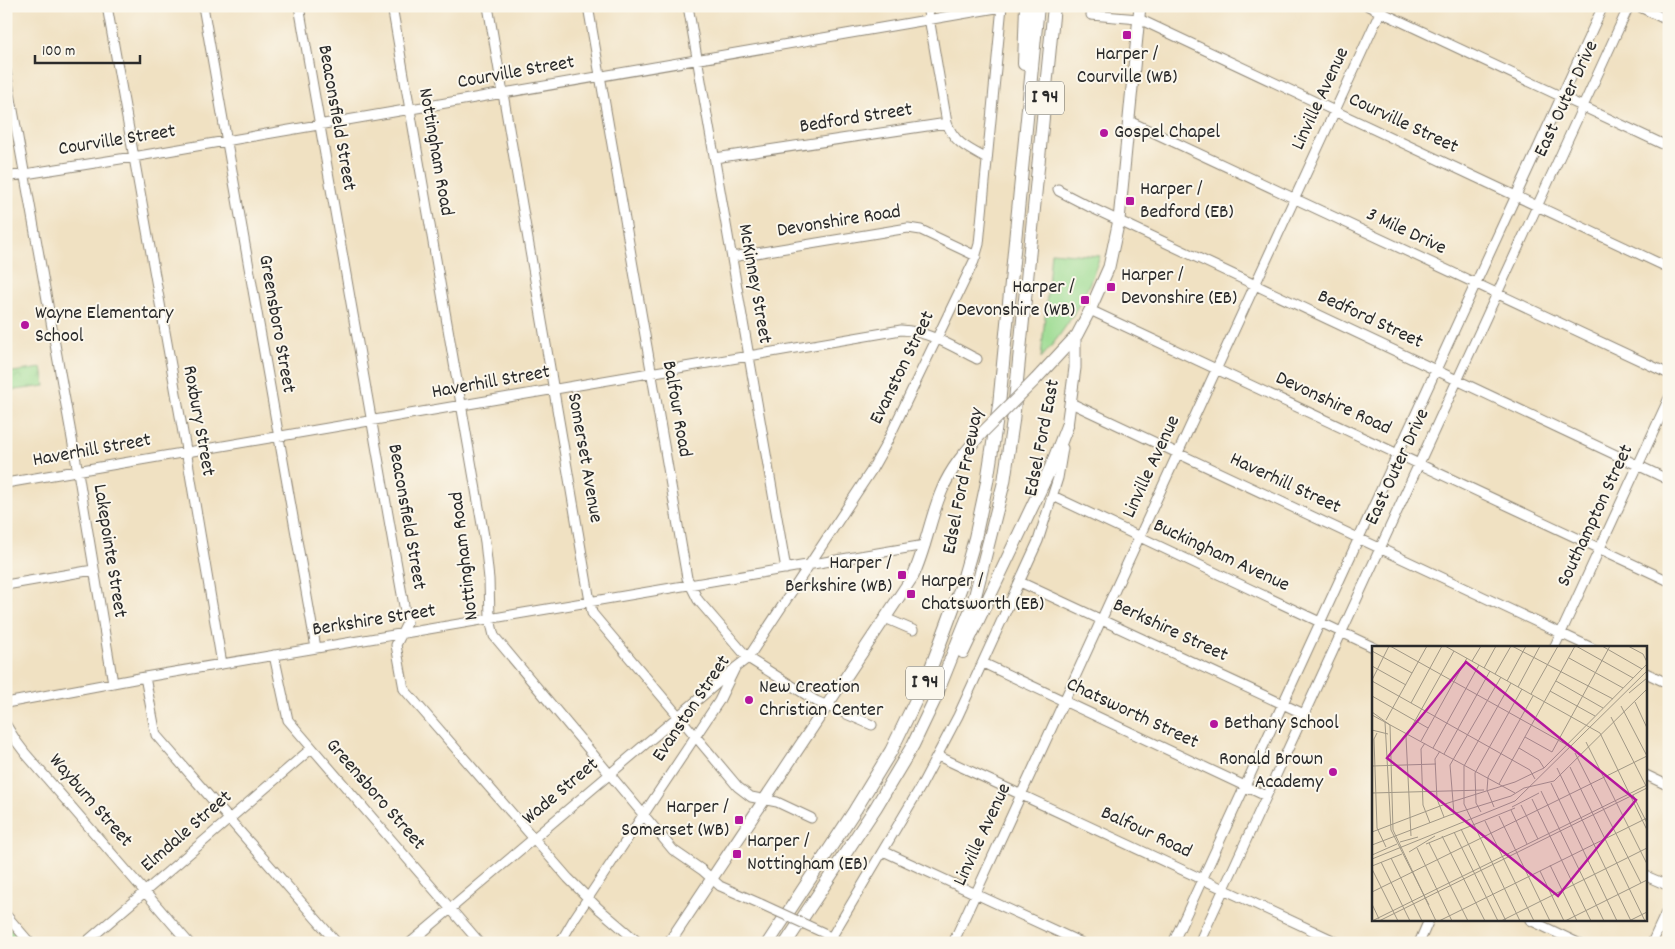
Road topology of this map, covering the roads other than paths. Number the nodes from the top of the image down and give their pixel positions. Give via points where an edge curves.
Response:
1 (106, 6) edge
2 (203, 6) edge
3 (299, 6) edge
4 (392, 6) edge
5 (488, 6) edge
6 (588, 6) edge
7 (688, 6) edge
8 (927, 6) edge
9 (1002, 6) edge
10 (1026, 6) edge
11 (1038, 6) edge
12 (1054, 6) edge
13 (1140, 6) edge
14 (1368, 6) edge
15 (1603, 6) edge
16 (1629, 6) edge
17 (1638, 6) edge
18 (1382, 9) edge
19 (1091, 15) dead end
20 (929, 19) junction
21 (1139, 19) junction
22 (1669, 21) edge
23 (698, 59) junction
24 (6, 71) edge
25 (600, 76) junction
26 (1030, 88) junction
27 (503, 93) junction
28 (1561, 96) junction
29 (1583, 107) junction
30 (410, 109) junction
31 (1334, 111) junction
32 (1129, 121) junction
33 (947, 123) junction
34 (320, 124) junction
35 (226, 141) junction
36 (1669, 147) edge
37 (133, 157) junction
38 (715, 158) junction
39 (987, 159) junction
40 (26, 174) junction
41 (6, 177) edge
42 (1058, 189) dead end
43 (1515, 196) junction
44 (1294, 199) junction
45 (1538, 206) junction
46 (1119, 220) junction
47 (976, 256) junction
48 (732, 257) junction
49 (1669, 268) edge
50 (1475, 284) junction
51 (1255, 285) junction
52 (1497, 294) junction
53 (1090, 310) junction
54 (1075, 337) junction
55 (936, 339) junction
56 (749, 356) junction
57 (977, 359) dead end
58 (1216, 369) junction
59 (1436, 370) junction
60 (652, 373) junction
61 (1669, 374) edge
62 (1457, 380) junction
63 (554, 390) junction
64 (1669, 398) edge
65 (1071, 403) junction
66 (461, 406) junction
67 (372, 421) junction
68 (1067, 426) junction
69 (278, 438) junction
70 (186, 452) junction
71 (1178, 453) junction
72 (1397, 454) junction
73 (1418, 464) junction
74 (1638, 465) junction
75 (78, 471) junction
76 (1669, 480) edge
77 (6, 483) edge
78 (1053, 496) junction
79 (1139, 537) junction
80 (1359, 538) junction
81 (925, 545) junction
82 (1380, 548) junction
83 (1599, 549) junction
84 (810, 565) junction
85 (786, 569) junction
86 (93, 570) junction
87 (1020, 582) junction
88 (1669, 582) edge
89 (690, 585) junction
90 (6, 586) edge
91 (591, 602) junction
92 (885, 618) junction
93 (490, 619) junction
94 (1102, 619) junction
95 (1320, 622) junction
96 (913, 630) dead end
97 (1342, 632) junction
98 (1561, 633) junction
99 (401, 634) junction
100 (1555, 646) edge
101 (1588, 646) edge
102 (1372, 647) edge
103 (316, 648) junction
104 (274, 655) junction
105 (748, 658) junction
106 (222, 664) junction
107 (982, 664) junction
108 (735, 668) junction
109 (1648, 674) edge
110 (145, 677) junction
111 (113, 683) junction
112 (1669, 684) edge
113 (934, 701) junction
114 (1064, 702) junction
115 (6, 703) edge
116 (1283, 703) junction
117 (827, 705) junction
118 (1304, 714) junction
119 (678, 716) junction
120 (6, 725) edge
121 (872, 726) dead end
122 (695, 736) junction
123 (312, 748) junction
124 (938, 756) junction
125 (609, 774) junction
126 (1648, 776) edge
127 (1244, 786) junction
128 (1669, 786) edge
129 (1021, 794) junction
130 (1266, 796) junction
131 (764, 800) junction
132 (643, 814) junction
133 (811, 818) dead end
134 (229, 819) junction
135 (533, 838) junction
136 (883, 851) junction
137 (1648, 877) edge
138 (711, 878) junction
139 (1202, 879) junction
140 (1669, 886) edge
141 (1224, 889) junction
142 (144, 891) junction
143 (975, 894) junction
144 (588, 898) junction
145 (1669, 906) edge
146 (450, 908) junction
147 (6, 916) edge
148 (1428, 922) edge
149 (1534, 922) edge
150 (828, 938) edge
151 (30, 943) edge
152 (85, 943) edge
153 (189, 943) edge
154 (336, 943) edge
155 (410, 943) edge
156 (480, 943) edge
157 (560, 943) edge
158 (639, 943) edge
159 (669, 943) edge
160 (768, 943) edge
161 (786, 943) edge
162 (842, 943) edge
163 (953, 943) edge
164 (1082, 943) edge
165 (1173, 943) edge
166 (1199, 943) edge
167 (1339, 943) edge
168 (1419, 943) edge
169 (1578, 943) edge
170 (1652, 943) edge

1 - 37 street, Roxbury Street
2 - 35 street, Greensboro Street
3 - 34 street, Beaconsfield Street
4 - 30 street, Nottingham Road
5 - 27 street, Somerset Avenue
6 - 25 street, Balfour Road
7 - 23 street, McKinney Street
8 - 20 street
9 - 20 street, Courville Street
9 - 39 street, Evanston Street
10 - 26 highway via 1024,77
11 - 26 highway, Edsel Ford Freeway / I 94
12 - 113 highway, Edsel Ford Freeway / I 94 via 1013,422 1004,482 973,604
13 - 21 main road
14 - 18 street
15 - 28 street, East Outer Drive
16 - 29 street, East Outer Drive
17 - 22 street
18 - 28 street
18 - 31 street, Linville Avenue
19 - 21 street, Courville Street
20 - 23 street, Courville Street
20 - 33 street
21 - 31 street, Courville Street
21 - 32 main road
23 - 25 street, Courville Street
23 - 38 street, McKinney Street
24 - 40 street, Lakepointe Street
25 - 27 street, Courville Street
25 - 60 street, Balfour Road
26 - 160 highway, Edsel Ford Freeway / I 94 via 997,413 987,482 961,586 929,673 891,750
27 - 30 street, Courville Street
27 - 63 street, Somerset Avenue
28 - 29 street
28 - 43 street, East Outer Drive
29 - 36 street
29 - 45 street, East Outer Drive
30 - 34 street, Courville Street
30 - 66 street, Nottingham Road
31 - 43 street, Courville Street
31 - 44 street, Linville Avenue
32 - 44 street, 3 Mile Drive
32 - 46 main road
33 - 38 street, Bedford Street
33 - 39 street via 962,146
34 - 35 street, Courville Street
34 - 67 street, Beaconsfield Street
35 - 37 street, Courville Street
35 - 69 street, Greensboro Street
37 - 40 street, Courville Street
37 - 70 street, Roxbury Street
38 - 48 street, McKinney Street
39 - 47 street, Evanston Street
40 - 41 street, Courville Street
40 - 75 street, Lakepointe Street
42 - 46 street, Bedford Street
43 - 45 street, Courville Street
43 - 50 street, East Outer Drive
44 - 50 street, 3 Mile Drive
44 - 51 street, Linville Avenue
45 - 49 street, Courville Street
45 - 52 street, East Outer Drive
46 - 51 street, Bedford Street
46 - 53 main road via 1108,267
47 - 48 street, Devonshire Road via 921,230 908,228
47 - 55 street, Evanston Street
48 - 56 street, McKinney Street
50 - 52 street, 3 Mile Drive
50 - 59 street, East Outer Drive
51 - 58 street, Linville Avenue
51 - 59 street, Bedford Street
52 - 61 street, 3 Mile Drive
52 - 62 street, East Outer Drive
53 - 54 main road
53 - 58 street, Devonshire Road
54 - 65 main road, Edsel Ford East
54 - 81 main road, bridge via 966,451 948,476
55 - 56 street, Haverhill Street via 901,330
55 - 57 street, Haverhill Street
55 - 84 street, Evanston Street via 876,462
56 - 60 street, Haverhill Street
56 - 85 street, McKinney Street
58 - 71 street, Linville Avenue
58 - 72 street, Devonshire Road
59 - 62 street, Bedford Street
59 - 72 street, East Outer Drive
60 - 63 street, Haverhill Street
60 - 89 street, Balfour Road
62 - 73 street, East Outer Drive
62 - 74 street, Bedford Street
63 - 66 street, Haverhill Street
63 - 91 street, Somerset Avenue
64 - 74 street, Southampton Street
65 - 68 main road, Edsel Ford East
65 - 71 street, Haverhill Street
66 - 67 street, Haverhill Street
66 - 93 street, Nottingham Road via 485,542
67 - 69 street, Haverhill Street
67 - 99 street, Beaconsfield Street via 407,623
68 - 78 street, Edsel Ford East
68 - 113 highway via 995,586 956,666
69 - 70 street, Haverhill Street
69 - 103 street, Greensboro Street
70 - 75 street, Haverhill Street
70 - 106 street, Roxbury Street
71 - 79 street, Linville Avenue
71 - 80 street, Haverhill Street
72 - 73 street, Devonshire Road
72 - 80 street, East Outer Drive
73 - 82 street, East Outer Drive
73 - 83 street, Devonshire Road
74 - 76 street, Bedford Street
74 - 83 street, Southampton Street
75 - 77 street, Haverhill Street
75 - 86 street, Lakepointe Street
78 - 79 street, Buckingham Avenue
78 - 87 street, Edsel Ford East
79 - 94 street, Linville Avenue
79 - 95 street, Buckingham Avenue
80 - 82 street, Haverhill Street
80 - 95 street, East Outer Drive
81 - 84 street, Berkshire Street
81 - 92 main road via 913,576
82 - 97 street, East Outer Drive
82 - 98 street, Haverhill Street
83 - 88 street, Devonshire Road
83 - 98 street, Southampton Street
84 - 85 street, Berkshire Street
84 - 105 street, Evanston Street
85 - 89 street, Berkshire Street
86 - 90 street
86 - 111 street, Lakepointe Street
87 - 94 street, Berkshire Street
87 - 107 street, Edsel Ford East
89 - 91 street, Berkshire Street
89 - 105 street, Balfour Road via 698,600
91 - 93 street, Berkshire Street
91 - 119 street, Somerset Avenue via 592,613
92 - 96 street
92 - 117 main road
93 - 99 street, Berkshire Street
93 - 125 street, Nottingham Road via 494,636
94 - 114 street, Linville Avenue
94 - 116 street, Berkshire Street
95 - 97 street, Buckingham Avenue
95 - 116 street, East Outer Drive
97 - 102 street, Buckingham Avenue
97 - 118 street, East Outer Drive
98 - 100 street, Southampton Street
98 - 101 street, Haverhill Street
99 - 103 street, Berkshire Street
99 - 135 street, Beaconsfield Street via 396,645 404,689
103 - 104 street, Berkshire Street
104 - 106 street, Berkshire Street
104 - 123 street, Greensboro Street via 286,716
105 - 108 street, Evanston Street
105 - 117 street, Balfour Road
106 - 110 street, Berkshire Street
107 - 114 street, Chatsworth Street
107 - 124 street, Edsel Ford East
108 - 119 street, Wade Street
108 - 122 street, Evanston Street via 719,701
109 - 112 street
110 - 111 street, Berkshire Street
110 - 134 street via 156,735
111 - 115 street, Berkshire Street
113 - 161 highway, Edsel Ford Freeway / I 94 via 913,745 876,807
114 - 127 street, Chatsworth Street
114 - 129 street, Linville Avenue
116 - 118 street, Berkshire Street
116 - 127 street, East Outer Drive
117 - 121 street, Balfour Road
117 - 131 main road
118 - 130 street, East Outer Drive
119 - 122 street, Somerset Avenue
119 - 125 street, Wade Street
120 - 142 street, Wayburn Street via 25,753
122 - 131 street, Somerset Avenue via 738,787 751,797
122 - 132 street, Evanston Street
123 - 134 street, Elmdale Street
123 - 146 street, Greensboro Street
124 - 129 street, Balfour Road
124 - 136 street, Edsel Ford East
125 - 132 street, Nottingham Road
125 - 135 street, Wade Street
126 - 128 street
127 - 130 street, Chatsworth Street
127 - 139 street, East Outer Drive
129 - 139 street, Balfour Road
129 - 143 street, Linville Avenue
130 - 141 street, East Outer Drive
131 - 133 street, Somerset Avenue via 777,802
131 - 138 main road
132 - 138 street, Nottingham Road via 673,850
132 - 144 street, Evanston Street
134 - 142 street, Elmdale Street
134 - 154 street
135 - 144 street, Beaconsfield Street
135 - 146 street, Wade Street
136 - 143 street
136 - 150 street, Edsel Ford East
137 - 140 street
138 - 150 street, Nottingham Road, bridge via 720,886
138 - 159 main road
139 - 141 street, Balfour Road
139 - 165 street, East Outer Drive
141 - 166 street, East Outer Drive
141 - 167 street, Balfour Road
142 - 152 street, Elmdale Street
142 - 153 street, Wayburn Street
143 - 163 street, Linville Avenue
143 - 164 street
144 - 157 street, Evanston Street
144 - 158 street, Beaconsfield Street
145 - 170 street
146 - 155 street, Wade Street
146 - 156 street, Greensboro Street
147 - 151 street
148 - 168 street
149 - 169 street
150 - 162 street, Nottingham Road

